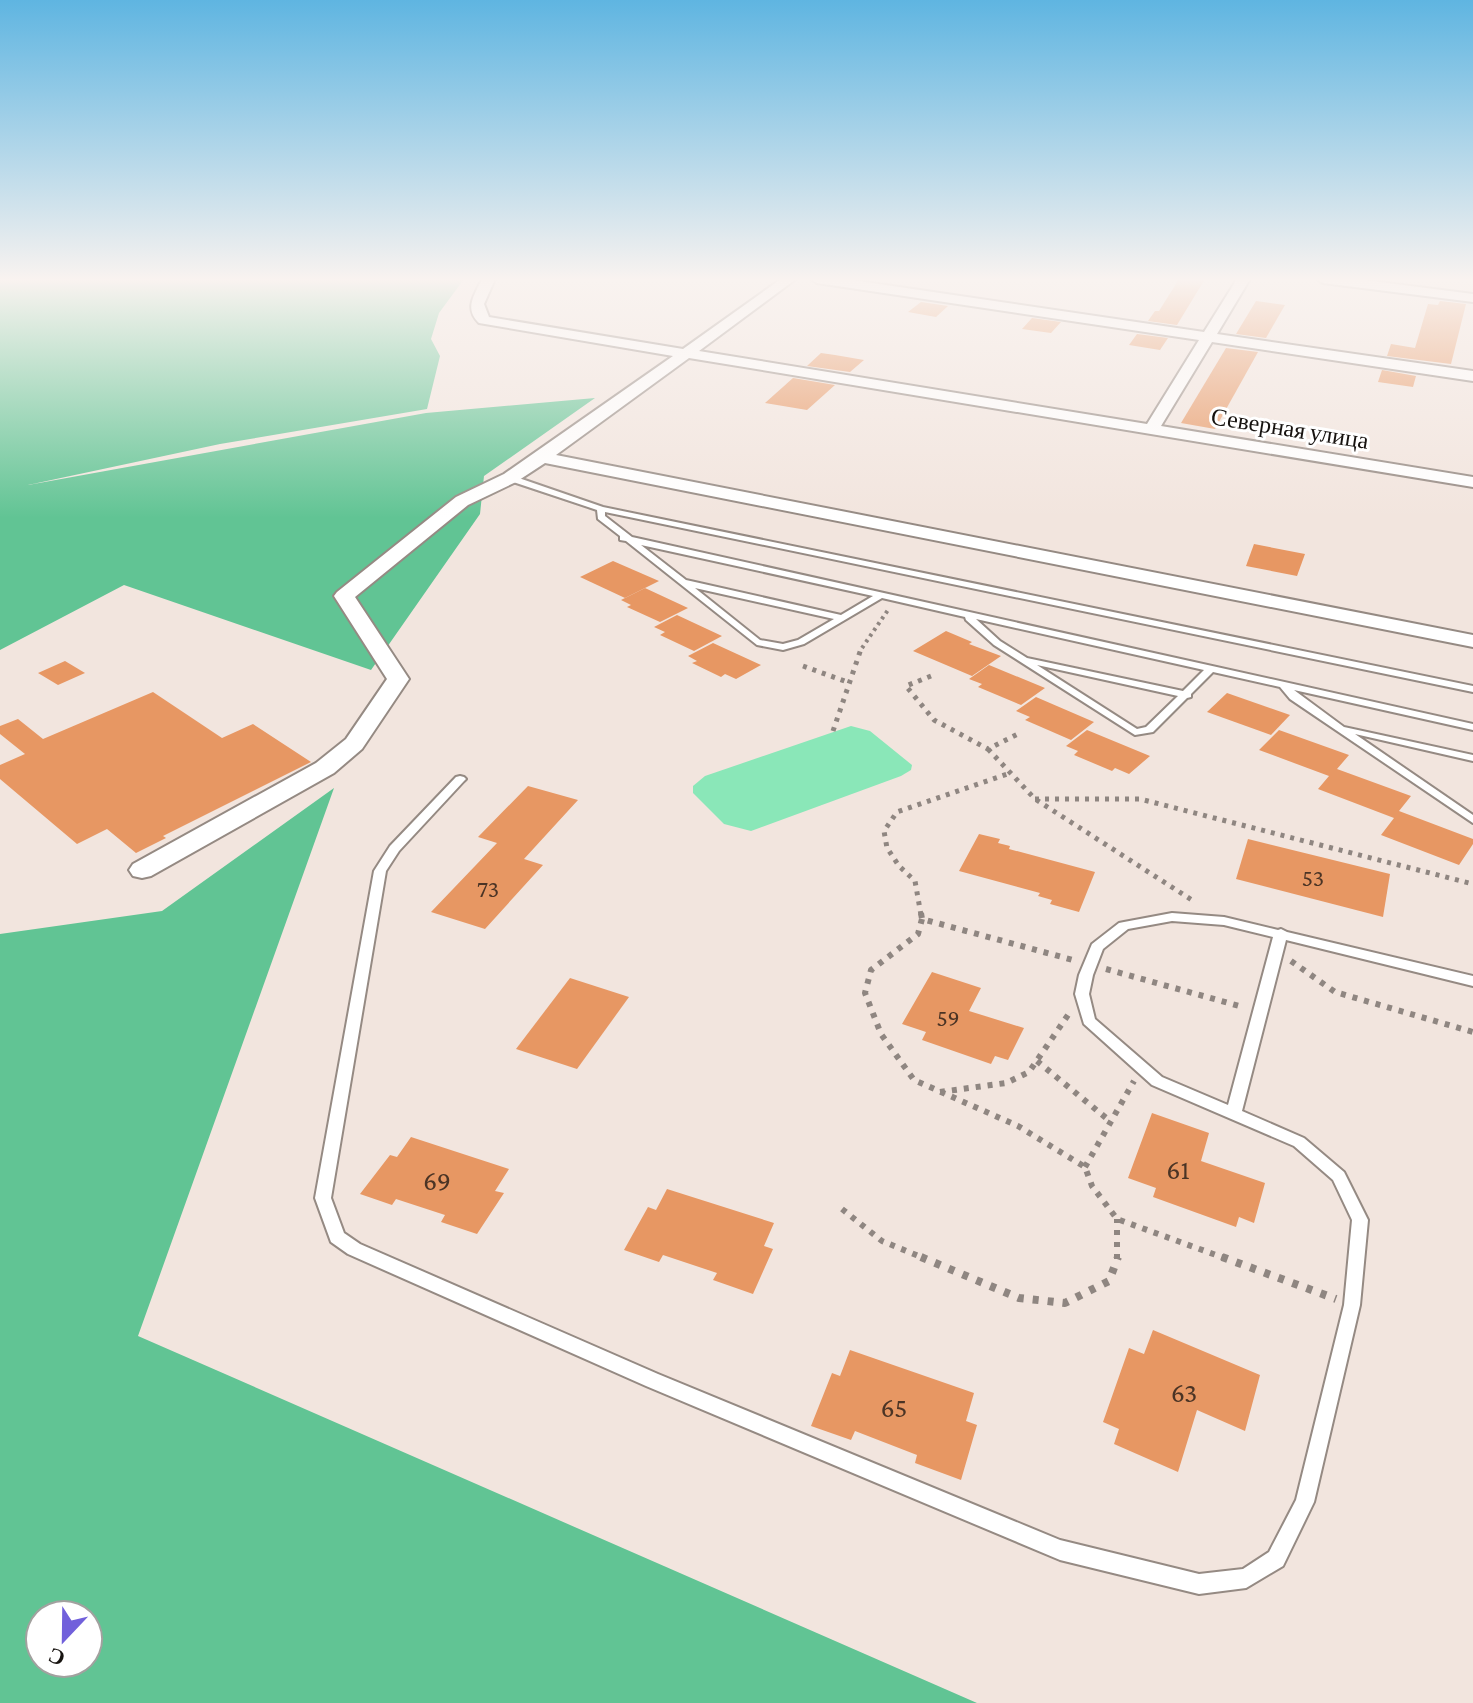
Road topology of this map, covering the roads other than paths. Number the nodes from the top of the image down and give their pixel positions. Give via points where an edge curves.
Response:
1 (676, 358) edge
2 (710, 358) edge
3 (1195, 358) edge
4 (1354, 358) edge
5 (1473, 376) edge
6 (1151, 430) junction
7 (542, 457) junction
8 (510, 478) junction
9 (1473, 482) edge
10 (601, 509) junction
11 (623, 538) junction
12 (680, 582) junction
13 (880, 596) junction
14 (967, 616) junction
15 (843, 618) junction
16 (1473, 641) edge
17 (1019, 657) junction
18 (1211, 669) junction
19 (1284, 685) junction
20 (1473, 689) edge
21 (1187, 695) junction
22 (1473, 727) edge
23 (1340, 728) junction
24 (1473, 758) edge
25 (460, 779) dead end
26 (1473, 820) edge
27 (142, 870) dead end
28 (1281, 933) junction
29 (1473, 981) edge
30 (1234, 1112) junction

1 - 7 street
2 - 6 street, Северная улица
3 - 6 street
4 - 5 street
6 - 9 street, Северная улица
7 - 8 street
7 - 16 street
8 - 10 lane
8 - 27 street via 462,501 344,596 398,679 354,744 325,768
10 - 11 lane via 601,517
10 - 20 lane
11 - 12 lane
11 - 13 lane
12 - 15 lane
12 - 15 lane via 757,642 783,647 801,642
13 - 14 lane
13 - 15 lane
14 - 17 lane
14 - 18 lane
17 - 21 lane
17 - 21 lane via 1135,732 1149,730
18 - 19 lane
18 - 21 lane
19 - 22 lane
19 - 23 lane
23 - 24 lane
23 - 26 lane
25 - 30 lane via 380,871 323,1198 337,1237 354,1249 652,1380 1060,1550 1199,1584 1246,1578 1276,1559 1305,1502 1352,1305 1360,1220 1339,1176 1299,1142
28 - 29 lane
28 - 30 lane
28 - 30 lane via 1172,917 1124,926 1097,947 1082,994 1089,1021 1157,1081

